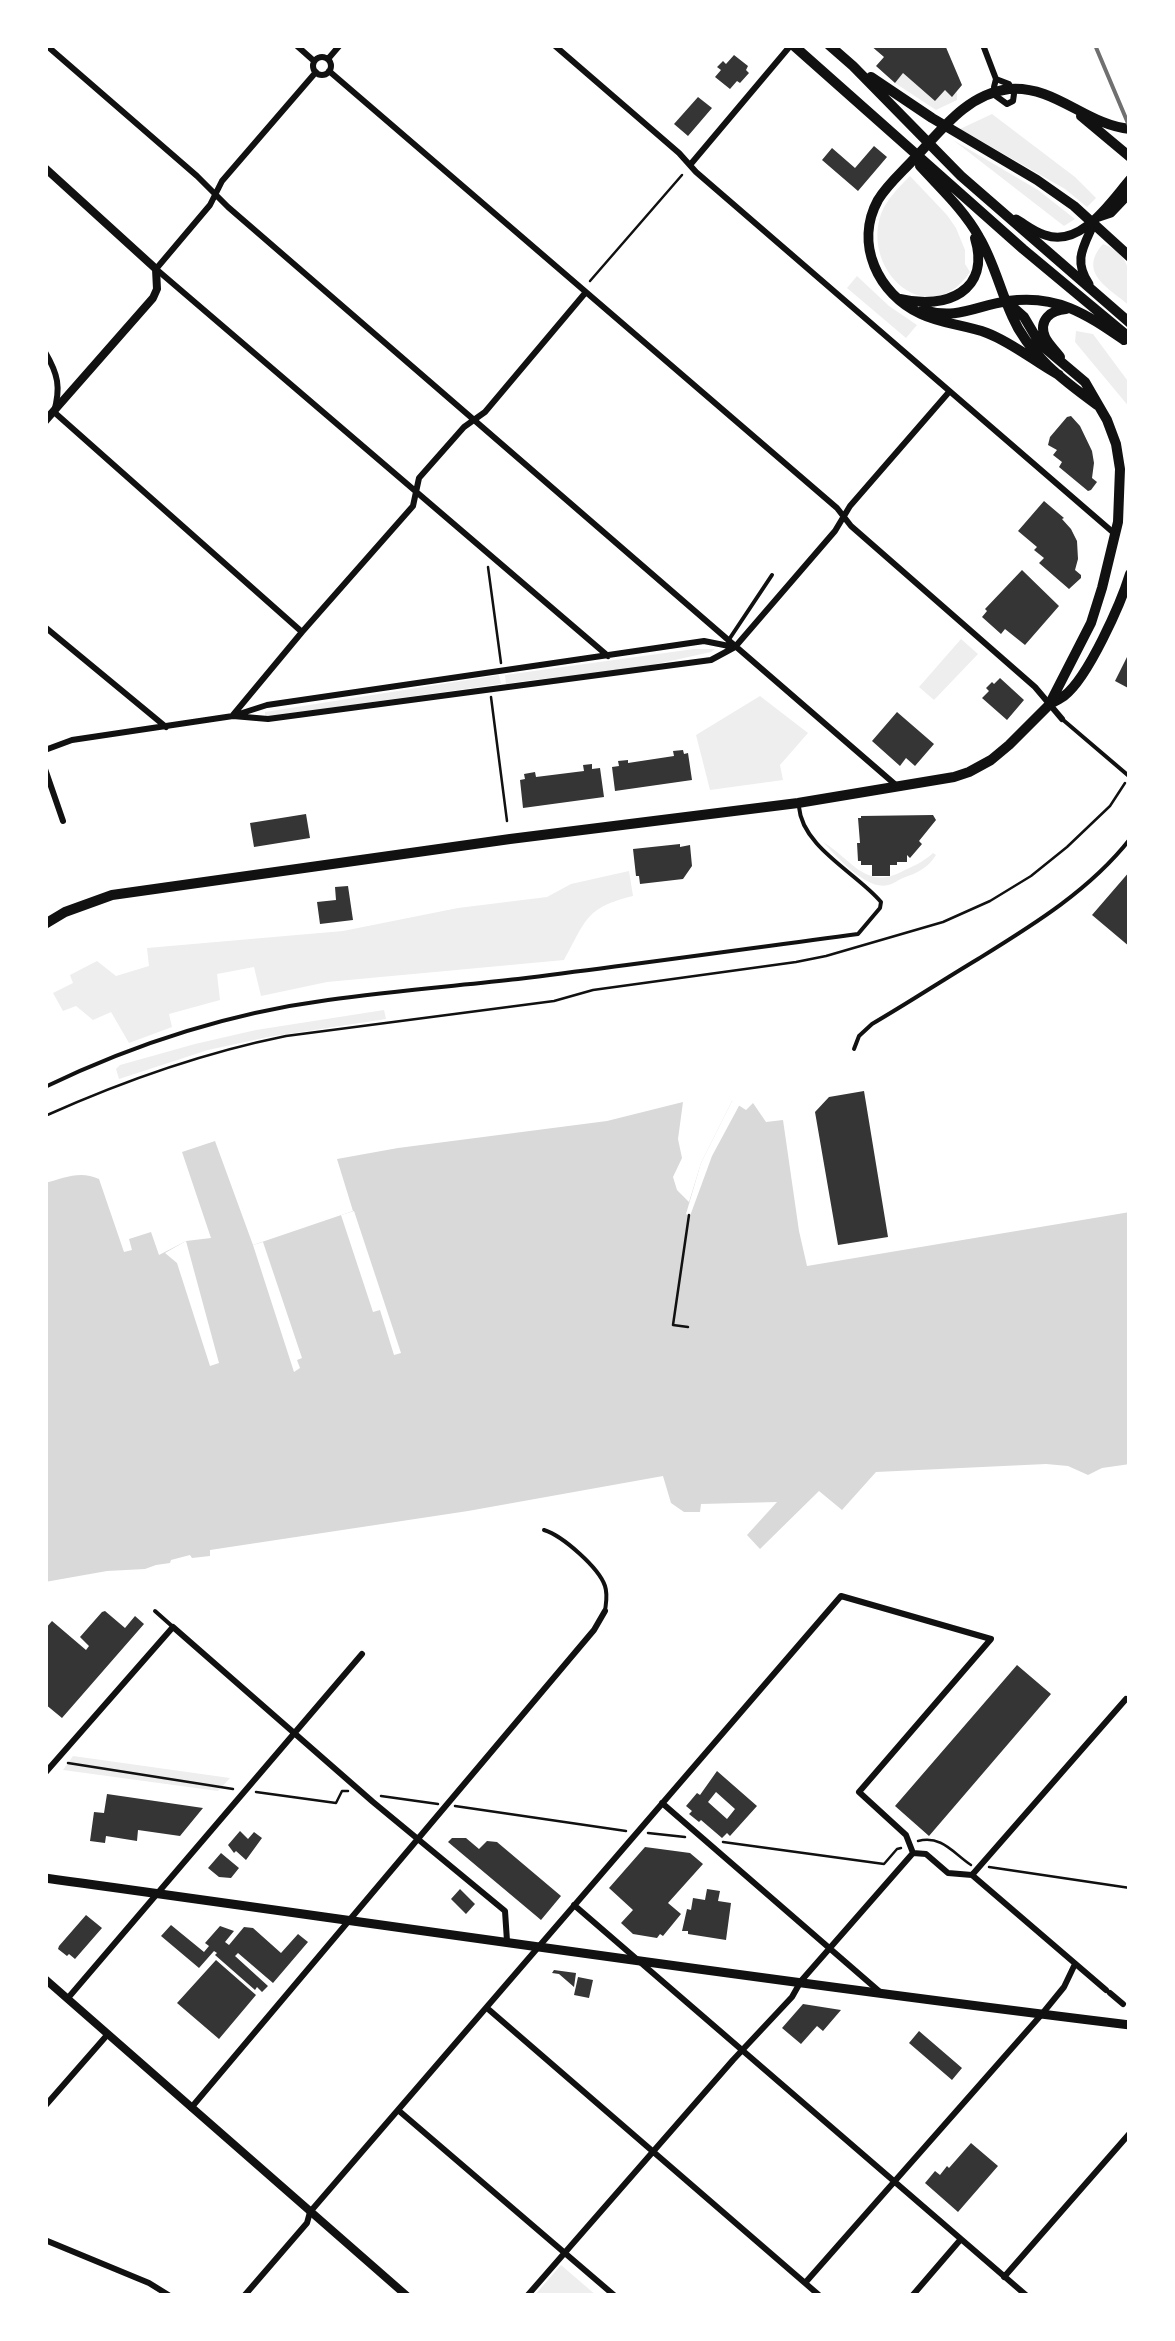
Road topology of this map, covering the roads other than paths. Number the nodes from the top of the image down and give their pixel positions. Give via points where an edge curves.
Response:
1 (46, 45) edge
2 (296, 45) edge
3 (340, 45) edge
4 (554, 45) edge
5 (792, 45) edge
6 (829, 45) edge
7 (984, 45) edge
8 (328, 59) junction
9 (314, 61) junction
10 (854, 66) junction
11 (329, 71) junction
12 (316, 72) junction
13 (996, 79) dead end
14 (1066, 102) junction
15 (872, 114) junction
16 (1130, 129) edge
17 (1130, 158) edge
18 (690, 165) junction
19 (45, 168) edge
20 (1130, 179) edge
21 (1130, 193) edge
22 (216, 194) junction
23 (990, 202) junction
24 (1097, 217) junction
25 (970, 222) junction
26 (1130, 256) edge
27 (156, 269) junction
28 (586, 292) junction
29 (1101, 298) junction
30 (900, 299) junction
31 (1006, 301) junction
32 (1082, 312) junction
33 (1126, 332) edge
34 (45, 352) edge
35 (1066, 364) junction
36 (1059, 375) junction
37 (948, 392) junction
38 (1100, 407) junction
39 (54, 412) junction
40 (474, 419) junction
41 (45, 421) edge
42 (415, 491) junction
43 (844, 517) junction
44 (1116, 535) junction
45 (1130, 574) edge
46 (772, 575) dead end
47 (45, 627) edge
48 (302, 632) junction
49 (728, 641) junction
50 (735, 647) junction
51 (608, 656) junction
52 (1049, 704) junction
53 (233, 716) junction
54 (1062, 720) joint
55 (166, 727) junction
56 (45, 750) edge
57 (45, 769) edge
58 (1130, 777) edge
59 (898, 786) junction
60 (798, 803) junction
61 (63, 821) dead end
62 (1130, 839) edge
63 (45, 924) edge
64 (854, 1049) dead end
65 (45, 1087) edge
66 (544, 1530) dead end
67 (155, 1611) dead end
68 (606, 1611) joint
69 (173, 1627) junction
70 (362, 1654) dead end
71 (1126, 1699) dead end
72 (295, 1732) junction
73 (45, 1773) edge
74 (662, 1803) junction
75 (419, 1840) junction
76 (913, 1852) junction
77 (972, 1876) junction
78 (45, 1878) edge
79 (156, 1894) junction
80 (573, 1904) junction
81 (351, 1920) junction
82 (506, 1941) junction
83 (541, 1947) junction
84 (830, 1947) junction
85 (641, 1963) junction
86 (1075, 1964) junction
87 (45, 1978) edge
88 (801, 1982) junction
89 (880, 1992) junction
90 (68, 1998) junction
91 (1122, 2004) dead end
92 (487, 2008) junction
93 (1042, 2014) junction
94 (1130, 2025) edge
95 (108, 2034) junction
96 (742, 2050) junction
97 (45, 2106) edge
98 (190, 2108) junction
99 (398, 2110) junction
100 (1130, 2133) edge
101 (652, 2152) junction
102 (894, 2181) junction
103 (310, 2212) junction
104 (961, 2239) junction
105 (45, 2240) edge
106 (564, 2252) junction
107 (1004, 2277) junction
108 (805, 2283) junction
109 (914, 2295) edge
110 (170, 2296) edge
111 (244, 2296) edge
112 (407, 2296) edge
113 (527, 2296) edge
114 (616, 2296) edge
115 (820, 2296) edge
116 (1027, 2296) edge

1 - 22 street
2 - 9 street
3 - 8 street
4 - 18 street
5 - 15 main road
5 - 18 street
6 - 10 main road
7 - 13 street
8 - 9 street
8 - 11 street
9 - 12 street
10 - 23 main road
10 - 26 main road via 1062,197
11 - 12 street
11 - 28 street
12 - 22 street
14 - 16 main road
14 - 17 main road
14 - 30 main road via 1020,89 974,101 887,187 868,229 869,253
15 - 25 main road
15 - 33 main road
18 - 37 street
19 - 27 street
20 - 24 main road
21 - 24 main road
22 - 27 street
22 - 40 street
23 - 24 main road via 1050,237 1072,234
23 - 29 main road
24 - 29 main road via 1080,263
25 - 30 main road via 978,259 966,288 940,302
25 - 31 main road
27 - 39 street via 153,298
27 - 42 street
28 - 40 street
28 - 43 street
29 - 33 main road
30 - 31 main road via 947,314
30 - 36 main road via 934,320 1000,339
31 - 32 main road via 1049,301
31 - 35 main road via 1040,344
31 - 36 main road via 1022,336
32 - 33 main road
32 - 35 main road via 1057,310 1044,321 1046,338
34 - 39 street via 59,394
35 - 38 main road
36 - 38 main road
37 - 43 street
37 - 44 street
38 - 44 main road via 1120,470
39 - 41 street
39 - 48 street
40 - 42 street via 419,478
40 - 49 street
42 - 48 street via 414,506
42 - 51 street
43 - 50 street
43 - 52 street
44 - 52 main road via 1090,623
45 - 52 main road via 1080,677
46 - 49 lane
47 - 55 street
48 - 53 street
49 - 50 street
50 - 51 street via 704,641
50 - 53 street via 711,660 625,673 268,719
50 - 59 street
51 - 53 street via 267,705
52 - 54 street
52 - 59 main road via 1009,745 969,772
53 - 55 street
54 - 58 lane
55 - 56 street
57 - 61 street
59 - 60 main road
60 - 63 main road via 112,895
60 - 65 lane via 800,818 823,850 881,902 858,934 326,1000 186,1032
62 - 64 lane via 1078,893 872,1024
66 - 68 lane via 600,1576
67 - 69 lane
68 - 75 street
69 - 72 street
69 - 73 street
70 - 72 street
71 - 77 street
72 - 75 street
72 - 79 street
74 - 76 street via 841,1596 991,1640 858,1792 906,1835
74 - 80 street
74 - 84 street
75 - 81 street
75 - 82 street via 505,1911
76 - 77 street via 948,1872
76 - 84 street
77 - 86 street
78 - 79 main road
79 - 81 main road
79 - 90 street
80 - 83 street
80 - 85 street
81 - 82 main road
81 - 98 street
82 - 83 main road
83 - 85 main road
83 - 92 street
84 - 88 street
84 - 89 street
85 - 88 main road
85 - 96 street
86 - 91 street
86 - 93 street
87 - 90 street
88 - 89 main road
88 - 96 street
89 - 93 main road
90 - 95 street
92 - 99 street
92 - 101 street
93 - 94 main road
93 - 102 street
95 - 97 street
95 - 98 street
96 - 101 street
96 - 102 street
98 - 103 street
99 - 103 street
99 - 106 street
100 - 107 street
101 - 106 street
101 - 108 street
102 - 104 street
102 - 108 street
103 - 111 street
103 - 112 street
104 - 107 street
104 - 109 street
105 - 110 street
106 - 113 street
106 - 114 street
107 - 116 street
108 - 115 street

